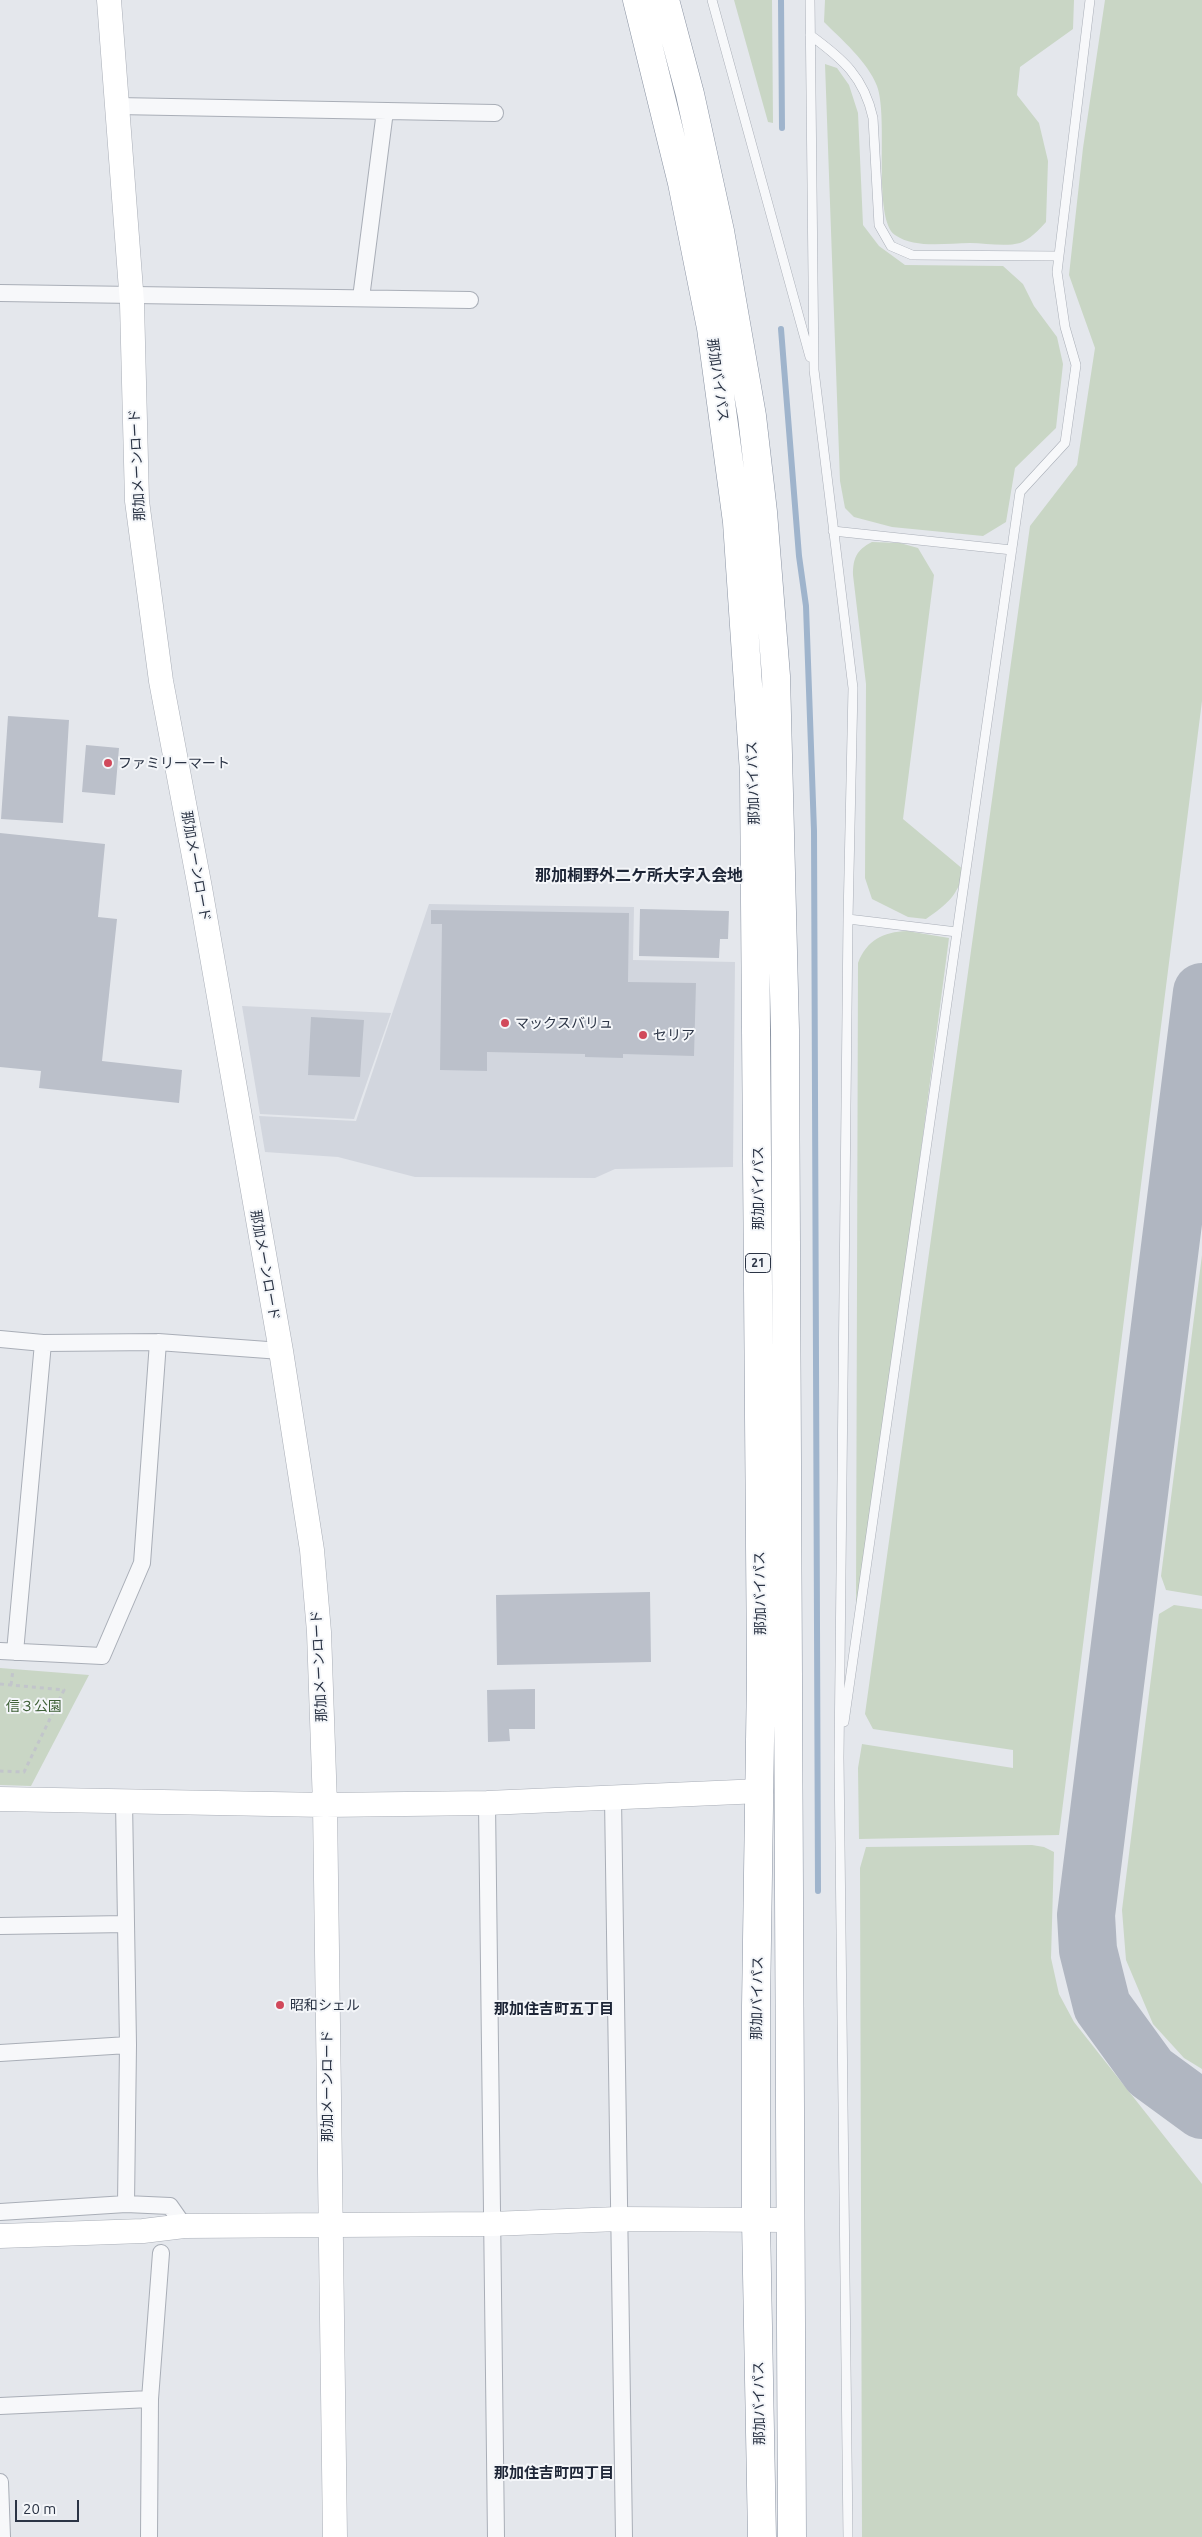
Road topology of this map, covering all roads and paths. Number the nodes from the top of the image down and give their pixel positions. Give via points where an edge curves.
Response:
1 (109, 0) edge
2 (637, 0) edge
3 (665, 0) edge
4 (712, 0) edge
5 (810, 0) edge
6 (1090, 0) edge
7 (810, 35) junction
8 (117, 106) junction
9 (385, 111) junction
10 (496, 113) dead end
11 (1058, 256) junction
12 (0, 293) edge
13 (131, 294) junction
14 (361, 298) junction
15 (470, 300) dead end
16 (814, 370) junction
17 (833, 531) junction
18 (1012, 550) junction
19 (848, 919) junction
20 (957, 932) junction
21 (0, 1339) edge
22 (158, 1342) junction
23 (43, 1343) junction
24 (280, 1351) junction
25 (7, 1652) edge
26 (0, 1684) edge
27 (839, 1756) junction
28 (0, 1771) edge
29 (761, 1792) junction
30 (613, 1798) junction
31 (0, 1799) edge
32 (124, 1801) junction
33 (487, 1803) junction
34 (325, 1805) junction
35 (126, 1924) junction
36 (0, 1926) edge
37 (128, 2045) junction
38 (0, 2053) edge
39 (126, 2204) junction
40 (0, 2212) edge
41 (618, 2219) junction
42 (790, 2220) junction
43 (756, 2221) junction
44 (329, 2224) junction
45 (491, 2224) junction
46 (184, 2226) junction
47 (0, 2236) edge
48 (161, 2253) dead end
49 (150, 2399) junction
50 (0, 2406) edge
51 (0, 2482) edge
52 (2, 2537) edge
53 (149, 2537) edge
54 (335, 2537) edge
55 (496, 2537) edge
56 (624, 2537) edge
57 (762, 2537) edge
58 (792, 2537) edge
59 (848, 2537) edge

1 - 8 street, 那加メーンロード
2 - 29 highway, 那加バイパス / 21 via 682,183 711,328 737,522 746,626 754,773
3 - 42 highway, 那加バイパス / 21 via 690,94 720,231 750,407 763,512 776,676 785,1040
4 - 16 lane
5 - 7 lane
6 - 11 lane
7 - 11 lane via 838,54 860,79 870,102 879,225 891,246 912,255
7 - 16 lane
8 - 9 street
8 - 13 street, 那加メーンロード
9 - 10 street
9 - 14 street
11 - 18 lane via 1057,272 1064,318 1076,365 1065,443 1020,492
12 - 13 street
13 - 14 street
13 - 24 street, 那加メーンロード via 137,501 161,681
14 - 15 street
16 - 17 lane
17 - 18 lane
17 - 19 lane via 853,688
18 - 20 lane
19 - 20 lane
19 - 27 lane
20 - 27 lane
21 - 23 street
22 - 23 street
22 - 24 street
22 - 25 street via 142,1563 102,1656
23 - 25 street
24 - 34 street, 那加メーンロード via 312,1550 319,1632
26 - 28 path via 64,1690 24,1772
27 - 59 lane
29 - 30 street
29 - 43 highway, 那加バイパス / 21 via 756,2006
30 - 33 street
30 - 41 street
31 - 32 street
32 - 34 street
32 - 35 street
33 - 34 street
33 - 45 street
34 - 44 street, 那加メーンロード
35 - 36 street
35 - 37 street
37 - 38 street
37 - 39 street
39 - 40 street
39 - 46 street via 170,2206
41 - 43 street
41 - 45 street
41 - 56 street
42 - 43 street
42 - 58 highway, 那加バイパス / 21
43 - 57 highway, 那加バイパス / 21
44 - 45 street
44 - 46 street
44 - 54 street, 那加メーンロード
45 - 55 street
46 - 47 street via 143,2231
48 - 49 street
49 - 50 street
49 - 53 street
51 - 52 street

